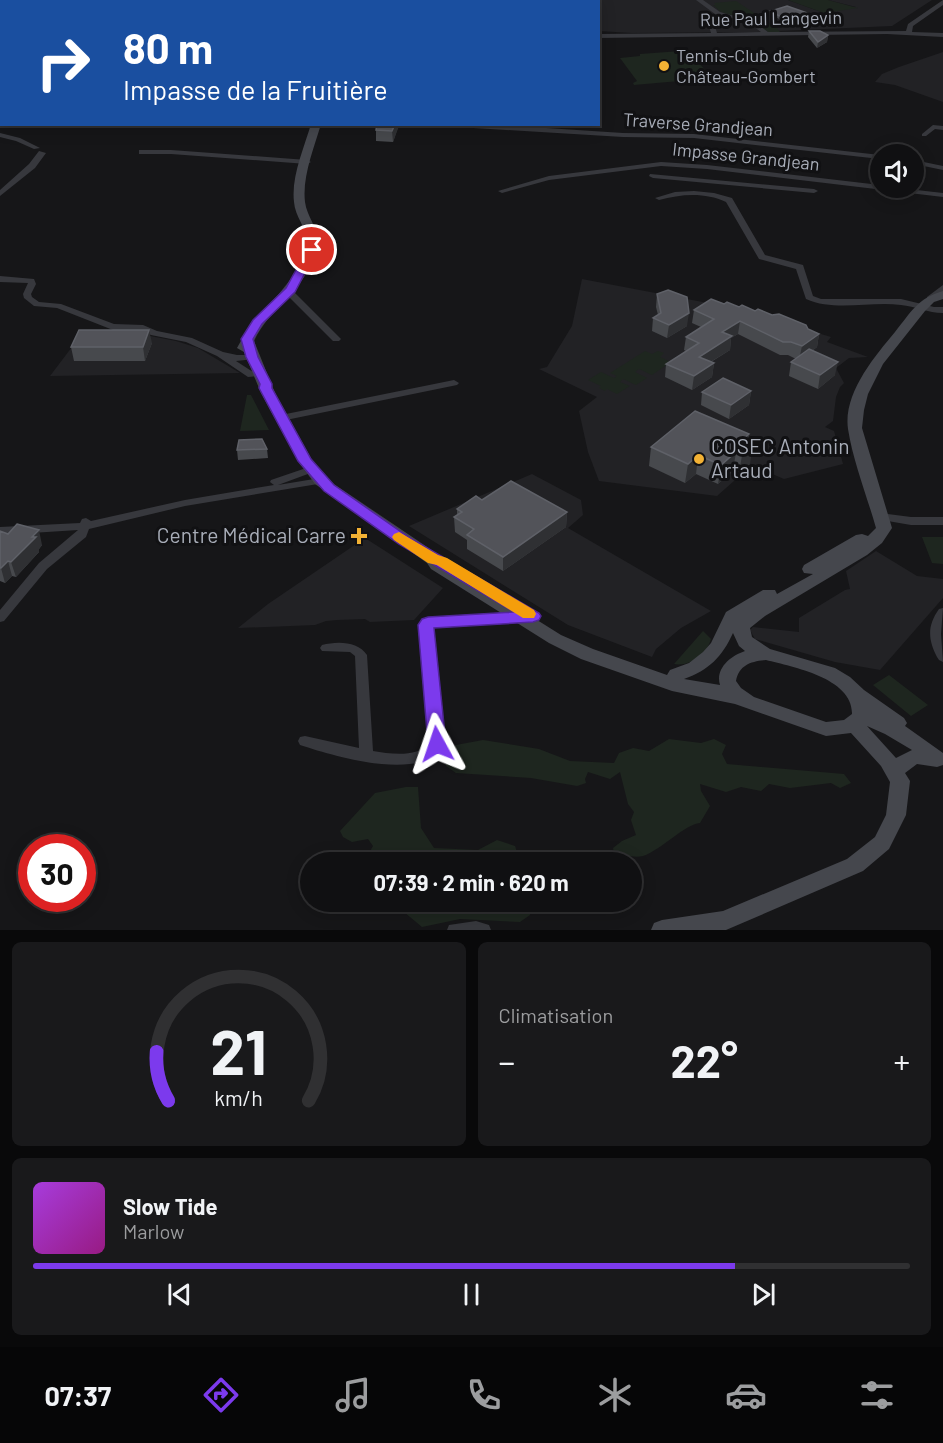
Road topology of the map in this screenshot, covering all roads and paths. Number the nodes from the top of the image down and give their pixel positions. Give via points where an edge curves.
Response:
1 (699, 0) edge
2 (943, 2) edge
3 (718, 14) junction
4 (909, 32) junction
5 (714, 34) junction
6 (767, 34) junction
7 (943, 35) edge
8 (600, 36) edge
9 (316, 126) edge
10 (474, 126) edge
11 (943, 128) edge
12 (0, 135) edge
13 (924, 135) dead end
14 (142, 152) dead end
15 (870, 155) edge
16 (307, 162) junction
17 (924, 164) edge
18 (943, 168) edge
19 (731, 170) junction
20 (653, 176) dead end
21 (729, 184) junction
22 (870, 186) edge
23 (502, 191) dead end
24 (814, 191) dead end
25 (924, 193) edge
26 (0, 194) edge
27 (943, 195) edge
28 (659, 198) dead end
29 (0, 279) edge
30 (943, 288) edge
31 (289, 292) junction
32 (932, 301) edge
33 (943, 310) edge
34 (336, 339) dead end
35 (220, 354) junction
36 (248, 358) junction
37 (256, 374) junction
38 (454, 383) dead end
39 (281, 418) junction
40 (316, 475) junction
41 (880, 516) junction
42 (943, 521) edge
43 (85, 524) junction
44 (0, 527) edge
45 (0, 531) edge
46 (943, 612) edge
47 (527, 617) junction
48 (0, 618) edge
49 (725, 630) junction
50 (326, 648) dead end
51 (766, 654) junction
52 (943, 657) edge
53 (733, 668) junction
54 (676, 675) junction
55 (860, 696) junction
56 (737, 697) junction
57 (858, 720) junction
58 (826, 729) junction
59 (911, 738) junction
60 (305, 741) dead end
61 (366, 753) junction
62 (882, 754) junction
63 (940, 760) edge
64 (896, 771) junction
65 (458, 930) edge
66 (483, 930) edge
67 (662, 930) edge

1 - 3 street
2 - 4 street via 910,25
3 - 5 street via 711,23
3 - 6 street via 751,22
4 - 6 street, Rue Paul Langevin
4 - 7 street, Rue Paul Langevin
5 - 6 street, Rue Paul Langevin
5 - 8 street, Rue Paul Langevin
9 - 16 street
10 - 15 street, Traverse Grandjean via 694,136
11 - 13 street via 933,127
12 - 26 street via 18,139 39,151 32,166
14 - 16 street
16 - 31 street via 298,203 314,237 312,250
17 - 18 street
19 - 21 street
19 - 22 street, Impasse Grandjean
19 - 23 street, Impasse Grandjean via 661,164 549,178
20 - 21 street
21 - 24 street
25 - 27 street, Impasse Grandjean
28 - 32 street via 684,192 723,196 762,257 800,267 809,297 820,302
29 - 35 street via 31,281 28,298 37,304 58,306 112,327 143,328 189,340
30 - 32 street
31 - 34 street
31 - 36 street via 257,323 247,339 243,350
32 - 33 street
32 - 41 street via 863,384 855,412 857,442
35 - 36 street
35 - 37 street
36 - 37 street
37 - 39 street
38 - 39 street
39 - 40 street
40 - 43 street via 158,506 138,516
40 - 47 street via 437,566
41 - 42 street
41 - 49 street via 870,533 740,610
41 - 51 street via 884,528 873,543 742,624 740,633 746,643
43 - 44 street
43 - 45 street
43 - 48 street via 82,534 33,577
46 - 52 street via 934,629
47 - 54 street
47 - 56 street via 555,639 587,654 672,684
47 - 61 street via 428,623 437,744 417,758
49 - 53 street via 738,654
49 - 54 street via 709,657
50 - 61 street via 350,647 361,655
51 - 53 street via 746,657
51 - 55 street via 840,679
53 - 54 street via 708,681
53 - 56 street via 727,682
55 - 57 street via 863,703
55 - 59 street via 898,723
56 - 58 street
57 - 58 street via 838,730
57 - 59 street via 878,721
57 - 62 street
58 - 62 street
59 - 63 street
60 - 61 street
62 - 64 street
63 - 64 street via 922,755 909,758
64 - 67 street via 900,798 891,828 882,843 855,865 724,921
65 - 66 street

